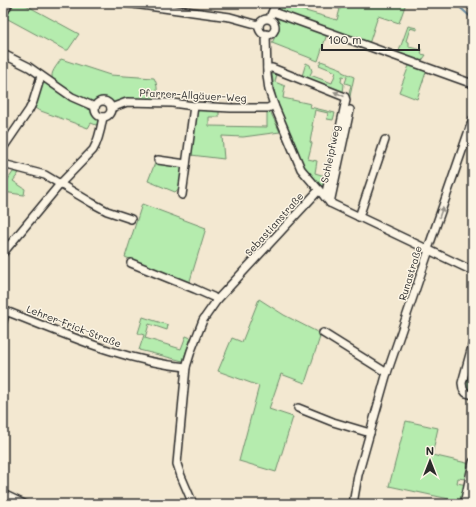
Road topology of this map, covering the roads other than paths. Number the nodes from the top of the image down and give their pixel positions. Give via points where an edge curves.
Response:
1 (7, 3) edge
2 (126, 3) edge
3 (276, 3) edge
4 (468, 3) edge
5 (473, 6) edge
6 (3, 11) edge
7 (273, 12) junction
8 (268, 18) junction
9 (259, 25) junction
10 (266, 34) junction
11 (3, 54) edge
12 (266, 68) junction
13 (41, 76) junction
14 (473, 84) edge
15 (274, 105) junction
16 (194, 106) junction
17 (95, 107) junction
18 (111, 108) junction
19 (350, 110) dead end
20 (103, 117) junction
21 (473, 119) edge
22 (386, 140) dead end
23 (3, 148) edge
24 (158, 160) dead end
25 (3, 164) edge
26 (186, 164) junction
27 (61, 183) junction
28 (319, 190) junction
29 (182, 195) dead end
30 (325, 197) junction
31 (330, 203) junction
32 (359, 217) junction
33 (131, 219) dead end
34 (429, 249) junction
35 (3, 253) edge
36 (131, 263) dead end
37 (473, 271) edge
38 (217, 300) junction
39 (5, 310) edge
40 (3, 321) edge
41 (323, 333) dead end
42 (473, 343) edge
43 (186, 367) junction
44 (387, 373) junction
45 (473, 395) edge
46 (298, 408) dead end
47 (370, 433) junction
48 (473, 462) edge
49 (3, 494) edge
50 (24, 504) edge
51 (194, 504) edge
52 (353, 504) edge
53 (464, 504) edge

1 - 6 main road
2 - 9 street via 224,16
3 - 7 street
4 - 5 street
7 - 8 street
7 - 14 street
8 - 9 street via 263,19
8 - 10 street, Sebastianstraße via 274,23 275,28 271,34
9 - 10 street via 261,32
10 - 12 street, Sebastianstraße
11 - 13 street
12 - 15 street, Sebastianstraße
30 -> 12 street via 345,97 272,68
13 - 17 street via 72,97
13 - 23 street via 29,110
15 - 16 street, Pfarrer-Allgäuer-Weg via 268,108
15 - 28 street, Sebastianstraße via 301,169
16 - 18 street, Pfarrer-Allgäuer-Weg via 127,102
16 - 26 street
17 - 18 street via 98,102 104,101
17 - 20 street via 96,113
18 - 20 street via 108,115
19 - 31 street, Schleipfweg
20 - 27 street via 93,150
34 -> 21 street, Runastraße
22 - 32 street
24 - 26 street
25 - 27 street via 45,175
26 - 29 street
27 - 33 street via 107,211
27 - 35 street
28 - 30 street, Schleipfweg
28 - 38 street, Sebastianstraße
30 - 31 street, Schleipfweg
31 - 32 street, Schleipfweg
32 - 34 street, Schleipfweg
34 - 37 street, Schleipfweg
34 - 44 street, Runastraße
36 - 38 street
38 - 43 street, Sebastianstraße via 203,320
39 - 40 street
39 - 43 street, Lehrer-Frick-Straße via 112,352
41 - 44 street
42 - 45 street via 462,389
43 - 51 street, Sebastianstraße via 177,464
44 - 47 street, Runastraße
46 - 47 street
47 - 52 street, Runastraße
48 - 53 street
49 - 50 street

